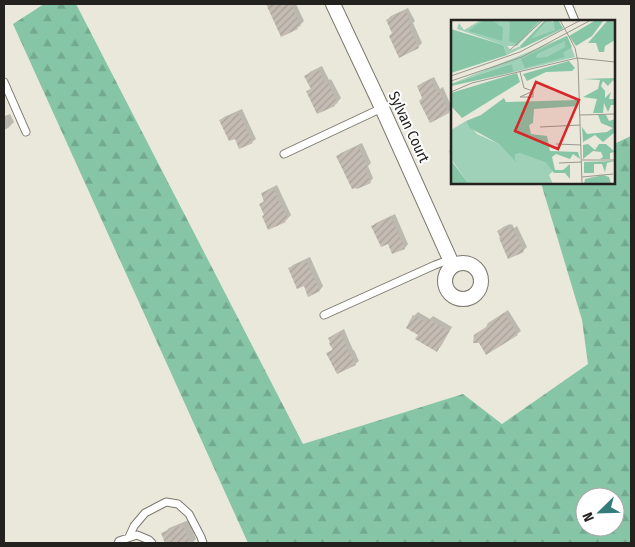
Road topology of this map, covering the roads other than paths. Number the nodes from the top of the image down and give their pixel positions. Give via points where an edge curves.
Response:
1 (333, 4) edge
2 (568, 4) edge
3 (575, 20) edge
4 (4, 82) edge
5 (382, 108) junction
6 (26, 132) dead end
7 (284, 154) dead end
8 (452, 262) joint
9 (324, 315) dead end
10 (129, 537) junction
11 (118, 543) edge
12 (152, 543) edge
13 (203, 543) edge

1 - 5 street, Sylvan Court
2 - 3 lane
4 - 6 lane
5 - 7 lane
5 - 8 street, Sylvan Court
8 - 9 lane via 435,265
10 - 11 lane
10 - 12 lane via 137,535
10 - 13 lane via 145,513 166,502 178,504 189,514

